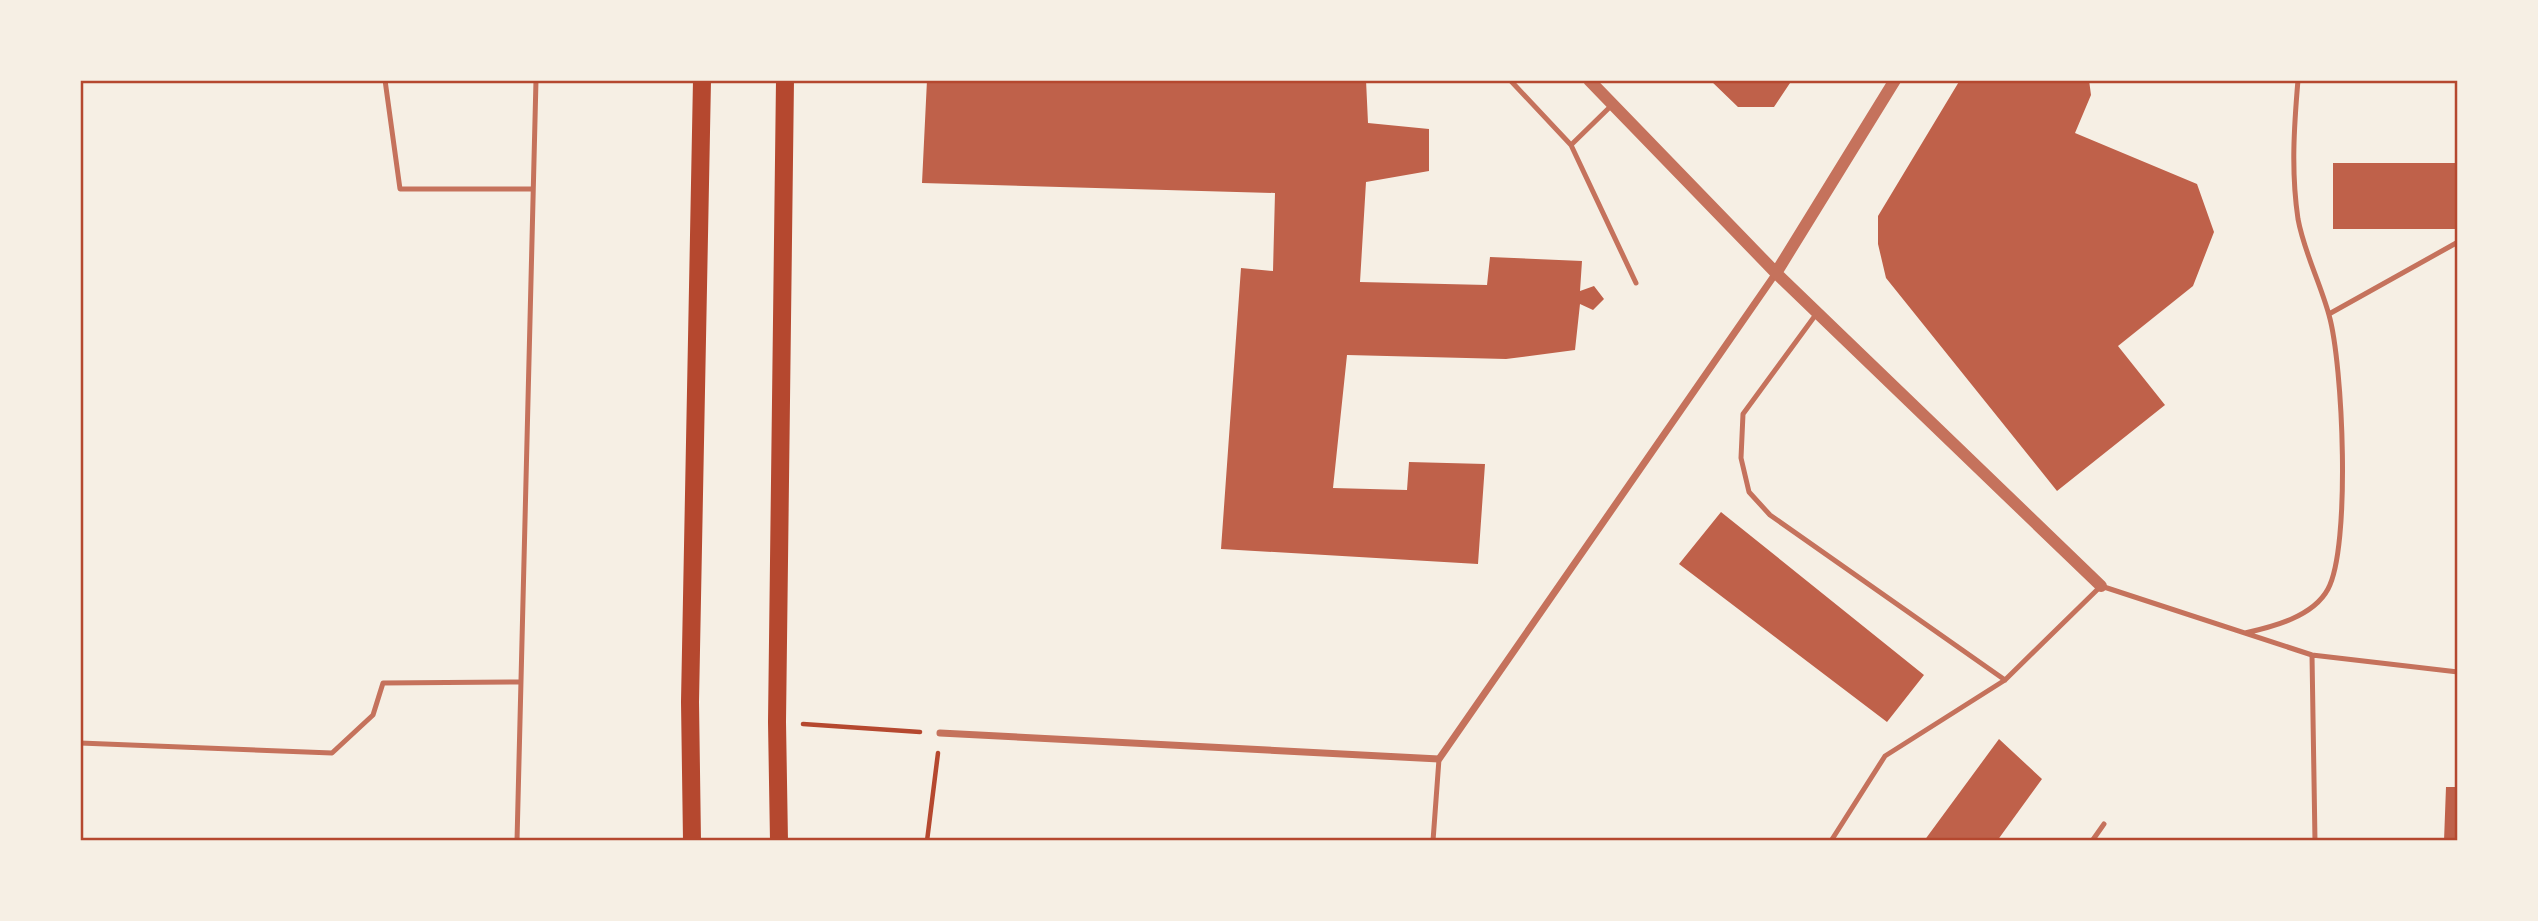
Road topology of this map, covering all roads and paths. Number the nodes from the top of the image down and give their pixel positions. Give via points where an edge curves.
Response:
1 (385, 80) edge
2 (536, 80) edge
3 (702, 80) edge
4 (785, 80) edge
5 (1510, 80) edge
6 (1589, 80) edge
7 (1895, 80) edge
8 (2298, 80) edge
9 (1612, 105) junction
10 (1571, 145) junction
11 (533, 189) junction
12 (2458, 242) edge
13 (1776, 273) junction
14 (1636, 284) dead end
15 (1817, 313) junction
16 (2329, 314) junction
17 (2101, 586) junction
18 (2245, 633) junction
19 (2312, 655) junction
20 (2458, 672) edge
21 (2005, 680) junction
22 (521, 682) junction
23 (777, 723) junction
24 (940, 733) junction
25 (80, 743) edge
26 (1439, 759) junction
27 (2104, 824) dead end
28 (517, 841) edge
29 (690, 841) edge
30 (779, 841) edge
31 (927, 841) edge
32 (1433, 841) edge
33 (1830, 841) edge
34 (2092, 841) edge
35 (2315, 841) edge

1 - 11 lane via 400,189
2 - 11 lane
3 - 29 main road
4 - 23 main road
5 - 10 lane
6 - 9 street
7 - 13 street
8 - 16 lane via 2292,158 2298,220
9 - 10 lane
9 - 13 street
10 - 14 lane
11 - 22 lane
12 - 16 lane
13 - 15 street
13 - 26 street
15 - 17 street
15 - 21 lane via 1744,414 1741,458 1749,492 1770,515
16 - 18 lane via 2339,381 2342,505 2328,590 2283,624
17 - 18 lane
17 - 21 lane
18 - 19 lane
19 - 20 lane
19 - 35 lane
21 - 33 lane via 1885,755
22 - 25 lane via 383,683 373,715 332,753
22 - 28 lane
23 - 24 path
23 - 30 main road
24 - 26 street
24 - 31 path
26 - 32 lane
27 - 34 lane

